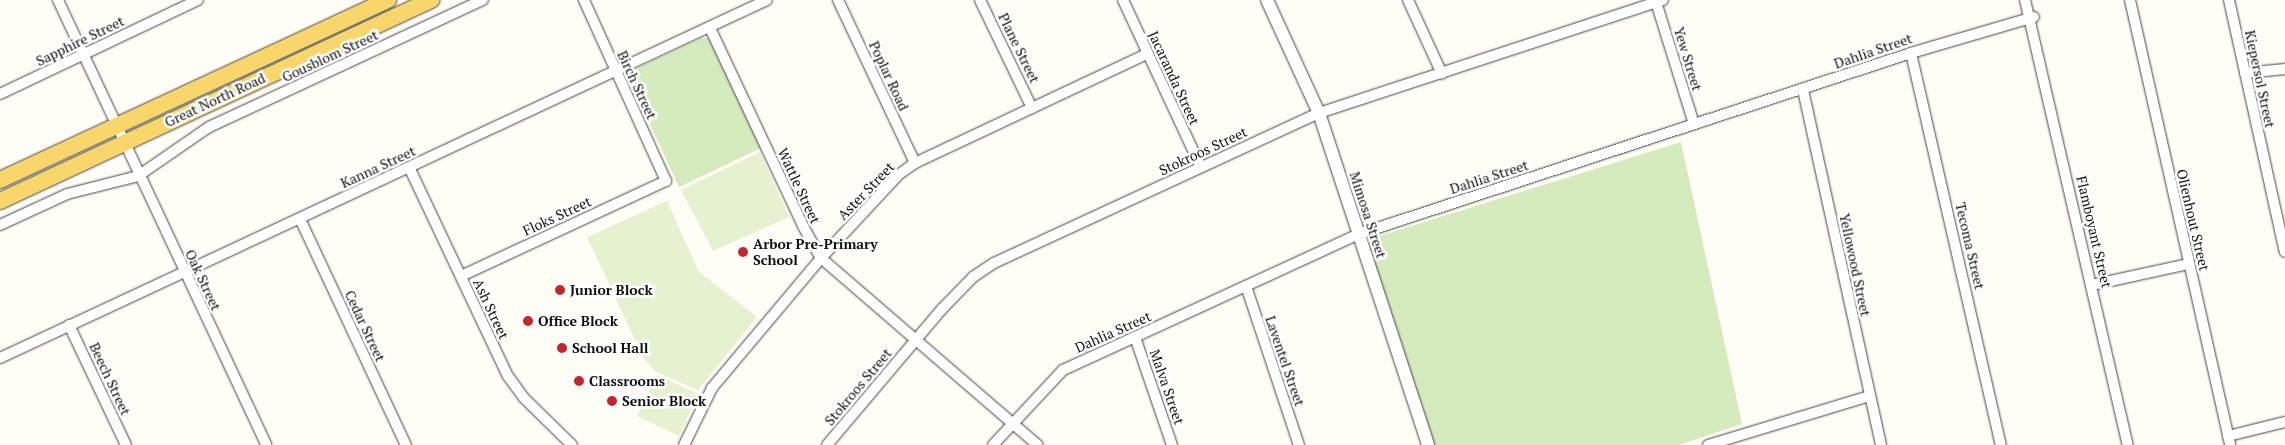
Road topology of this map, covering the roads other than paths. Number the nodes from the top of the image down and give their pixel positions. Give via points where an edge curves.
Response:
1 (58, 0) edge
2 (198, 0) edge
3 (388, 0) edge
4 (431, 0) edge
5 (482, 0) edge
6 (584, 0) edge
7 (767, 0) edge
8 (838, 0) edge
9 (980, 0) edge
10 (1123, 0) edge
11 (1266, 0) edge
12 (1408, 0) edge
13 (2025, 0) edge
14 (2031, 0) edge
15 (2130, 0) edge
16 (2229, 0) edge
17 (1660, 1) edge
18 (179, 4) edge
19 (2032, 20) junction
20 (710, 28) junction
21 (1911, 53) junction
22 (83, 54) junction
23 (1148, 54) junction
24 (2285, 69) edge
25 (615, 70) junction
26 (2245, 73) junction
27 (1442, 74) junction
28 (1803, 90) junction
29 (0, 94) edge
30 (1032, 108) junction
31 (1319, 113) junction
32 (1694, 124) junction
33 (116, 126) junction
34 (122, 142) junction
35 (915, 163) junction
36 (409, 167) junction
37 (1201, 167) junction
38 (138, 176) junction
39 (0, 180) edge
40 (666, 181) joint
41 (0, 200) edge
42 (300, 218) junction
43 (0, 225) edge
44 (1359, 234) junction
45 (2285, 252) edge
46 (821, 258) junction
47 (2188, 264) junction
48 (185, 272) junction
49 (461, 276) junction
50 (2092, 285) junction
51 (1246, 286) junction
52 (70, 325) junction
53 (1135, 337) junction
54 (916, 340) junction
55 (0, 358) edge
56 (1869, 396) junction
57 (1013, 422) junction
58 (2285, 422) edge
59 (2229, 440) edge
60 (126, 445) edge
61 (266, 445) edge
62 (406, 445) edge
63 (572, 445) edge
64 (684, 445) edge
65 (827, 445) edge
66 (993, 445) edge
67 (1038, 445) edge
68 (1172, 445) edge
69 (1299, 445) edge
70 (1428, 445) edge
71 (1708, 445) edge
72 (1881, 445) edge
73 (2001, 445) edge
74 (2127, 445) edge

1 - 22 street, Oak Street
2 - 18 street, Sapphire Street
3 - 33 main road, Great North Road
4 - 34 main road, Great North Road
5 - 38 street, Gousblom Street via 209,127
6 - 25 street, Birch Street
7 - 20 street, Kanna Street
8 - 35 street, Poplar Road
9 - 30 street, Plane Street
10 - 23 street, Jacaranda Street
11 - 31 street, Mimosa Street
12 - 27 street
13 - 19 street, Flamboyant Street
14 - 19 street, Flamboyant Street
15 - 47 street, Olienhout Street
16 - 26 street, Kiepersol Street
17 - 27 street, Stokroos Street
17 - 32 street, Yew Street
18 - 22 street, Sapphire Street
19 - 21 street, Dahlia Street
19 - 50 street, Flamboyant Street
20 - 25 street, Kanna Street
20 - 46 street, Wattle Street via 802,226
21 - 28 street, Dahlia Street
21 - 73 street, Tecoma Street
22 - 29 street, Sapphire Street
22 - 33 street, Oak Street
23 - 30 street, Aster Street
23 - 37 street, Jacaranda Street
24 - 26 street
25 - 36 street, Kanna Street
25 - 40 street, Birch Street
26 - 45 street, Kiepersol Street
27 - 31 street, Stokroos Street
28 - 32 street, Dahlia Street
28 - 56 street, Yellowood Street
30 - 35 street, Aster Street
31 - 37 street, Stokroos Street
31 - 44 street, Mimosa Street
32 - 44 street, Dahlia Street
33 - 34 street, Oak Street
33 - 39 main road, Great North Road
34 - 38 street, Oak Street
34 - 41 main road, Great North Road
35 - 46 street, Aster Street via 889,184
36 - 42 street, Kanna Street
36 - 49 street, Ash Street
37 - 54 street, Stokroos Street via 988,267 966,284
38 - 43 street, Gousblom Street via 67,194
38 - 48 street, Oak Street
40 - 49 street, Floks Street
42 - 48 street, Kanna Street
42 - 62 street, Cedar Street
44 - 51 street, Dahlia Street
44 - 70 street, Mimosa Street
46 - 54 street, Wattle Street
46 - 64 street, Aster Street via 712,388
47 - 50 street
47 - 59 street, Olienhout Street
48 - 52 street, Kanna Street
48 - 61 street, Oak Street
49 - 63 street, Ash Street via 515,388
50 - 74 street, Flamboyant Street
51 - 53 street, Dahlia Street
51 - 69 street, Laventel Street
52 - 55 street, Kanna Street
52 - 60 street, Beech Street
53 - 57 street, Dahlia Street via 1063,370
53 - 68 street, Malva Street
54 - 57 street, Wattle Street
54 - 65 street, Stokroos Street
56 - 71 street
56 - 72 street, Yellowood Street
57 - 66 street, Dahlia Street
57 - 67 street, Wattle Street
58 - 59 street

